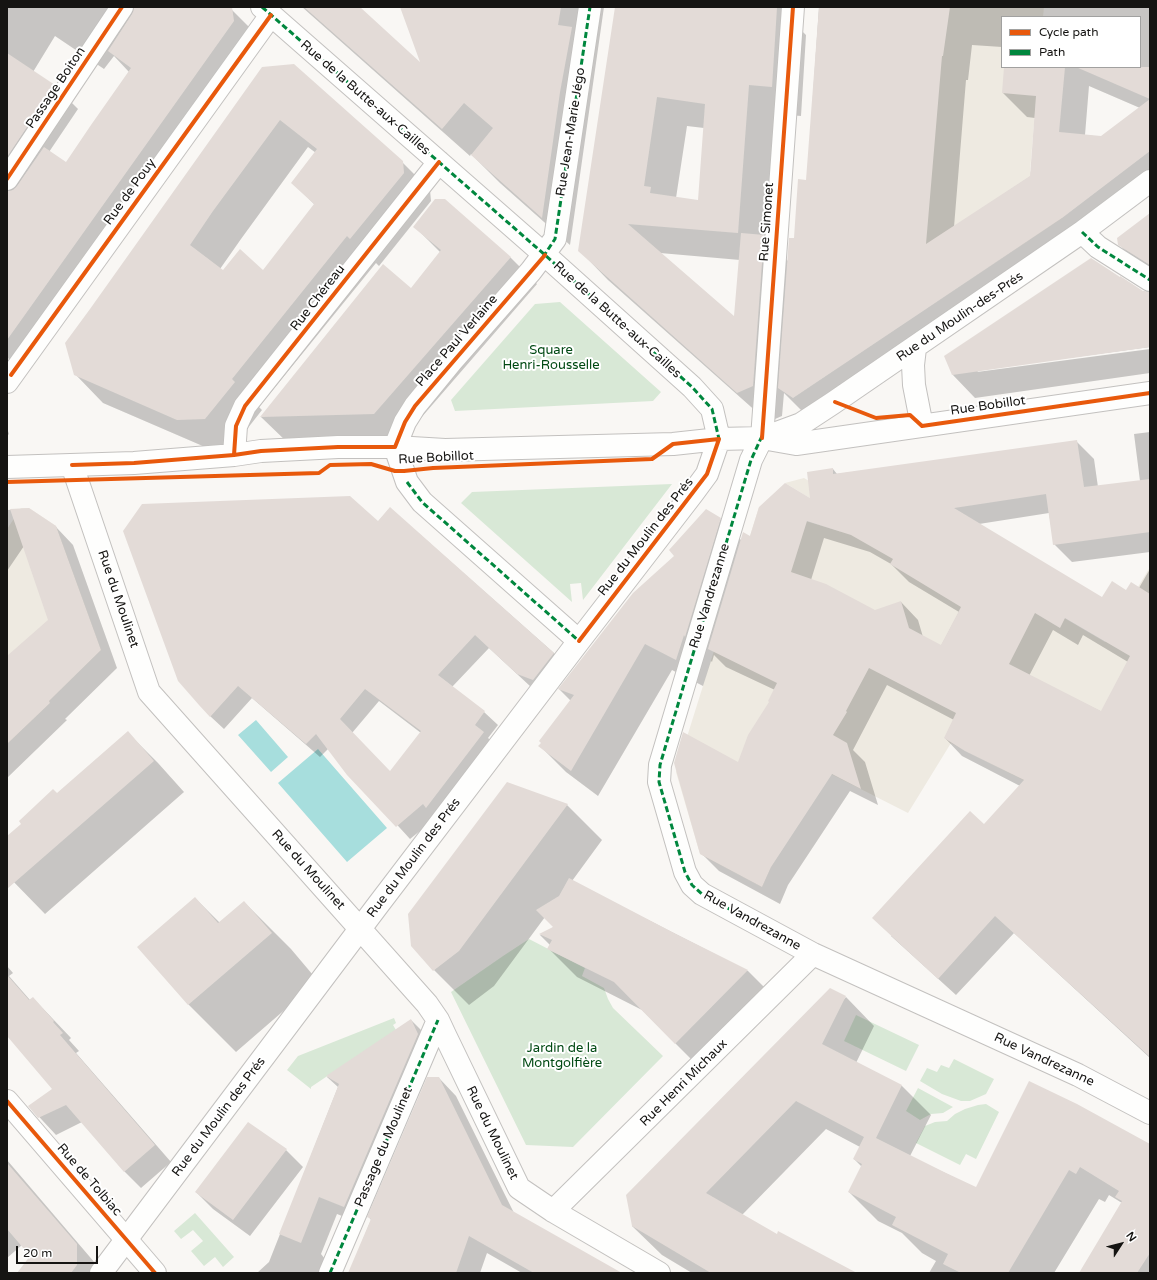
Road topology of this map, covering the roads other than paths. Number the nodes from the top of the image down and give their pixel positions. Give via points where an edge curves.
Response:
1 (122, 7) edge
2 (590, 7) edge
3 (792, 7) edge
4 (266, 11) edge
5 (438, 162) junction
6 (7, 179) edge
7 (1150, 181) edge
8 (1082, 232) junction
9 (545, 255) junction
10 (1150, 280) edge
11 (914, 348) junction
12 (8, 376) edge
13 (1150, 393) edge
14 (922, 426) junction
15 (762, 438) junction
16 (719, 439) junction
17 (395, 447) junction
18 (234, 455) junction
19 (72, 465) junction
20 (7, 467) edge
21 (579, 641) junction
22 (361, 929) junction
23 (813, 954) junction
24 (438, 1020) junction
25 (7, 1101) edge
26 (1150, 1113) edge
27 (554, 1211) junction
28 (126, 1240) junction
29 (101, 1273) edge
30 (155, 1273) edge
31 (330, 1273) edge
32 (659, 1273) edge

1 - 6 street, Passage Boiton
2 - 9 street, Rue Jean-Marie Jégo via 555,240
3 - 15 street, Rue Simonet
4 - 5 street, Rue de la Butte-aux-Cailles
4 - 12 street, Rue de Pouy
5 - 9 street, Rue de la Butte-aux-Cailles
5 - 18 street, Rue Chéreau via 245,406 236,426
7 - 8 street, Rue du Moulin-des-Prés
8 - 10 street via 1098,247
8 - 11 street, Rue du Moulin-des-Prés
9 - 16 street, Rue de la Butte-aux-Cailles via 692,387 712,409
9 - 17 street, Place Paul Verlaine via 415,406
11 - 14 street via 914,385
11 - 15 street, Rue du Moulin-des-Prés via 801,424
13 - 14 street, Rue Bobillot
14 - 15 street, Rue Bobillot via 796,444
15 - 16 street, Rue Bobillot
15 - 23 street, Rue Vandrezanne via 751,460 660,765 659,782 685,872 692,885 702,894
16 - 17 street, Rue Bobillot via 673,444 445,450
16 - 21 street, Rue du Moulin des Prés via 707,474
17 - 18 street, Rue Bobillot via 338,447
17 - 21 street via 407,482 422,502
18 - 19 street, Rue Bobillot
19 - 20 street, Rue Bobillot
19 - 22 street, Rue du Moulinet via 149,692
21 - 22 street, Rue du Moulin des Prés
22 - 24 street, Rue du Moulinet
22 - 28 street, Rue du Moulin des Prés
23 - 26 street, Rue Vandrezanne via 1078,1075
23 - 27 street, Rue Henri Michaux
24 - 27 street, Rue du Moulinet via 519,1188
24 - 31 street, Passage du Moulinet
25 - 28 street, Rue de Tolbiac
27 - 32 street, Rue du Moulinet
28 - 29 street, Rue du Moulin des Prés
28 - 30 street, Rue de Tolbiac

